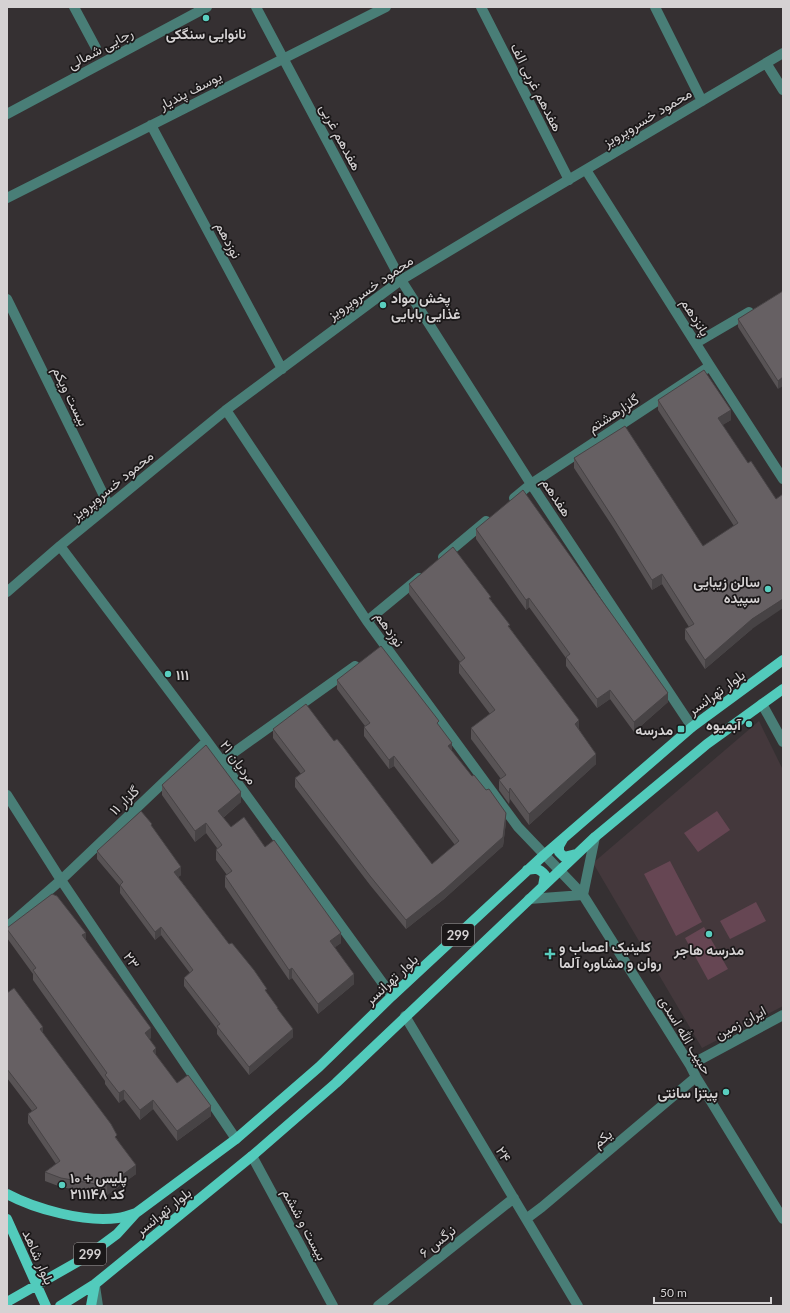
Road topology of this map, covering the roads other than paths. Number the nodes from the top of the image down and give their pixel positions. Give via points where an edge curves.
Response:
1 (74, 7) edge
2 (207, 7) edge
3 (256, 7) edge
4 (386, 7) edge
5 (481, 7) edge
6 (655, 7) edge
7 (96, 48) dead end
8 (783, 53) edge
9 (283, 59) junction
10 (766, 63) junction
11 (783, 90) edge
12 (702, 101) junction
13 (7, 114) edge
14 (151, 125) junction
15 (586, 170) junction
16 (569, 180) junction
17 (7, 198) edge
18 (401, 280) junction
19 (7, 299) edge
20 (756, 308) edge
21 (696, 343) junction
22 (710, 366) junction
23 (282, 369) junction
24 (226, 410) junction
25 (783, 479) edge
26 (531, 484) junction
27 (507, 504) edge
28 (109, 506) junction
29 (495, 514) edge
30 (60, 546) junction
31 (7, 592) edge
32 (367, 621) junction
33 (365, 659) edge
34 (783, 660) edge
35 (783, 689) edge
36 (762, 704) junction
37 (692, 727) junction
38 (207, 741) junction
39 (783, 742) edge
40 (222, 761) junction
41 (7, 795) edge
42 (564, 837) junction
43 (595, 837) junction
44 (578, 853) junction
45 (544, 855) junction
46 (527, 870) junction
47 (558, 871) junction
48 (61, 880) junction
49 (543, 886) junction
50 (583, 895) junction
51 (529, 899) junction
52 (7, 927) edge
53 (392, 996) junction
54 (783, 1015) edge
55 (405, 1016) junction
56 (690, 1065) junction
57 (696, 1078) junction
58 (236, 1140) junction
59 (252, 1156) junction
60 (7, 1194) edge
61 (514, 1198) junction
62 (136, 1213) junction
63 (526, 1218) junction
64 (783, 1218) edge
65 (7, 1219) edge
66 (95, 1284) junction
67 (37, 1286) junction
68 (9, 1301) edge
69 (46, 1306) edge
70 (60, 1306) edge
71 (91, 1306) edge
72 (98, 1306) edge
73 (333, 1306) edge
74 (378, 1306) edge
75 (578, 1306) edge

1 - 7 street
2 - 13 street, رجایی شمالی
3 - 9 street, هفدهم غربی
4 - 9 street, یوسف پندیار
5 - 16 street, هفدهم غربی الف
6 - 12 street
8 - 10 street, محمود خسروپرویز
9 - 14 street, یوسف پندیار
9 - 18 street, هفدهم غربی
10 - 11 street
10 - 12 street, محمود خسروپرویز
12 - 15 street, محمود خسروپرویز
14 - 17 street, یوسف پندیار
14 - 23 street, نوزدهم
15 - 16 street, محمود خسروپرویز
15 - 21 street, پانزدهم
16 - 18 street, محمود خسروپرویز
18 - 23 street, محمود خسروپرویز
18 - 26 street, هفدهم
19 - 28 street, بیست ویکم
20 - 21 street
21 - 22 street, پانزدهم
22 - 25 street, پانزدهم
22 - 26 street, گلزارهشتم
23 - 24 street, محمود خسروپرویز
24 - 28 street, محمود خسروپرویز
24 - 32 street, نوزدهم
26 - 27 street, گلزارهشتم
26 - 37 street, هفدهم
28 - 30 street, محمود خسروپرویز
29 - 32 street
30 - 31 street, محمود خسروپرویز
30 - 38 street, ۲۱ مردیان
32 - 45 street, نوزدهم via 381,648 518,827
33 - 40 street
34 - 37 main road, بلوار تهرانسر / 299
35 - 36 main road, بلوار تهرانسر
36 - 39 street
36 - 43 main road, بلوار تهرانسر via 707,744
37 - 42 main road, بلوار تهرانسر / 299
38 - 40 street, ۲۱ مردیان
38 - 48 street, گلزار ۱۱
40 - 53 street, ۲۱ مردیان
41 - 48 street, ۲۳
42 - 44 main road via 559,852 564,857
42 - 45 main road, بلوار تهرانسر / 299
43 - 44 main road, بلوار تهرانسر
43 - 50 street
44 - 47 main road, بلوار تهرانسر
45 - 46 main road, بلوار تهرانسر / 299
45 - 47 street, نوزدهم
46 - 49 main road via 535,868 545,875
46 - 53 main road, بلوار تهرانسر / 299
47 - 49 main road, بلوار تهرانسر
47 - 50 street, حبیب الله اسدی
48 - 52 street, گلزار ۱۱
48 - 58 street, ۲۳
49 - 51 main road, بلوار تهرانسر
50 - 51 street
50 - 56 street, حبیب الله اسدی
51 - 55 main road, بلوار تهرانسر
53 - 58 main road, بلوار تهرانسر / 299 via 319,1067
54 - 56 street, ایران زمین
55 - 59 main road, بلوار تهرانسر via 336,1083
55 - 61 street, ۲۴
56 - 57 street, حبیب الله اسدی
57 - 63 street, یکم
57 - 64 street, حبیب الله اسدی
58 - 62 main road, بلوار تهرانسر / 299
59 - 66 main road, بلوار تهرانسر
59 - 73 street, بیست و ششم
60 - 62 main road via 22,1202 62,1214 100,1219
61 - 63 street, ۲۴
61 - 74 street, نرگس ۶
62 - 67 main road, بلوار تهرانسر / 299 via 117,1234 86,1257
63 - 75 street, ۲۴
65 - 67 main road, بلوار شاهد
66 - 70 main road, بلوار تهرانسر / 299
66 - 71 main road
66 - 72 street
67 - 68 main road, بلوار تهرانسر / 299
67 - 69 main road, بلوار شاهد

